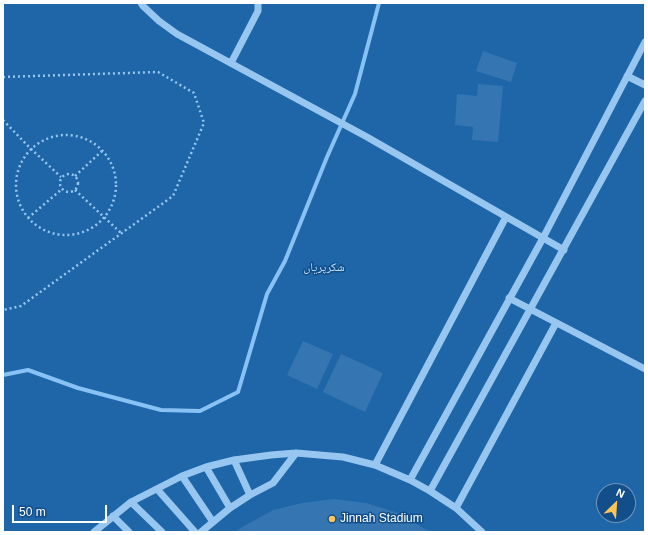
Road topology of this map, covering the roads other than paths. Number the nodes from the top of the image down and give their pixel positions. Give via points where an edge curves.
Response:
1 (142, 3) edge
2 (258, 3) edge
3 (645, 42) edge
4 (231, 63) junction
5 (627, 76) junction
6 (645, 85) edge
7 (645, 101) edge
8 (506, 217) junction
9 (543, 238) junction
10 (564, 250) junction
11 (509, 298) junction
12 (531, 310) junction
13 (556, 323) junction
14 (645, 369) edge
15 (296, 453) junction
16 (234, 460) junction
17 (375, 465) junction
18 (206, 467) junction
19 (182, 476) junction
20 (410, 480) junction
21 (157, 489) junction
22 (430, 491) junction
23 (250, 495) junction
24 (131, 502) junction
25 (230, 508) junction
26 (456, 508) junction
27 (113, 516) junction
28 (213, 522) junction
29 (94, 532) edge
30 (128, 532) edge
31 (162, 532) edge
32 (194, 532) edge
33 (201, 532) edge
34 (482, 532) edge

1 - 4 street via 159,21 177,34
2 - 4 street via 258,10
3 - 5 street
4 - 8 street
5 - 6 street
5 - 9 street
7 - 10 street
8 - 9 street
8 - 17 street
9 - 10 street
9 - 11 street
10 - 12 street
11 - 12 street
11 - 20 street
12 - 13 street
12 - 22 street
13 - 14 street
13 - 26 street
15 - 16 street
15 - 17 street via 343,457
15 - 23 street via 273,483
16 - 18 street
16 - 23 street
17 - 20 street
18 - 19 street
18 - 25 street
19 - 21 street
19 - 28 street
20 - 22 street
21 - 24 street
21 - 32 street
22 - 26 street
23 - 25 street
24 - 27 street
24 - 31 street
25 - 28 street
26 - 34 street
27 - 29 street
27 - 30 street
28 - 33 street

